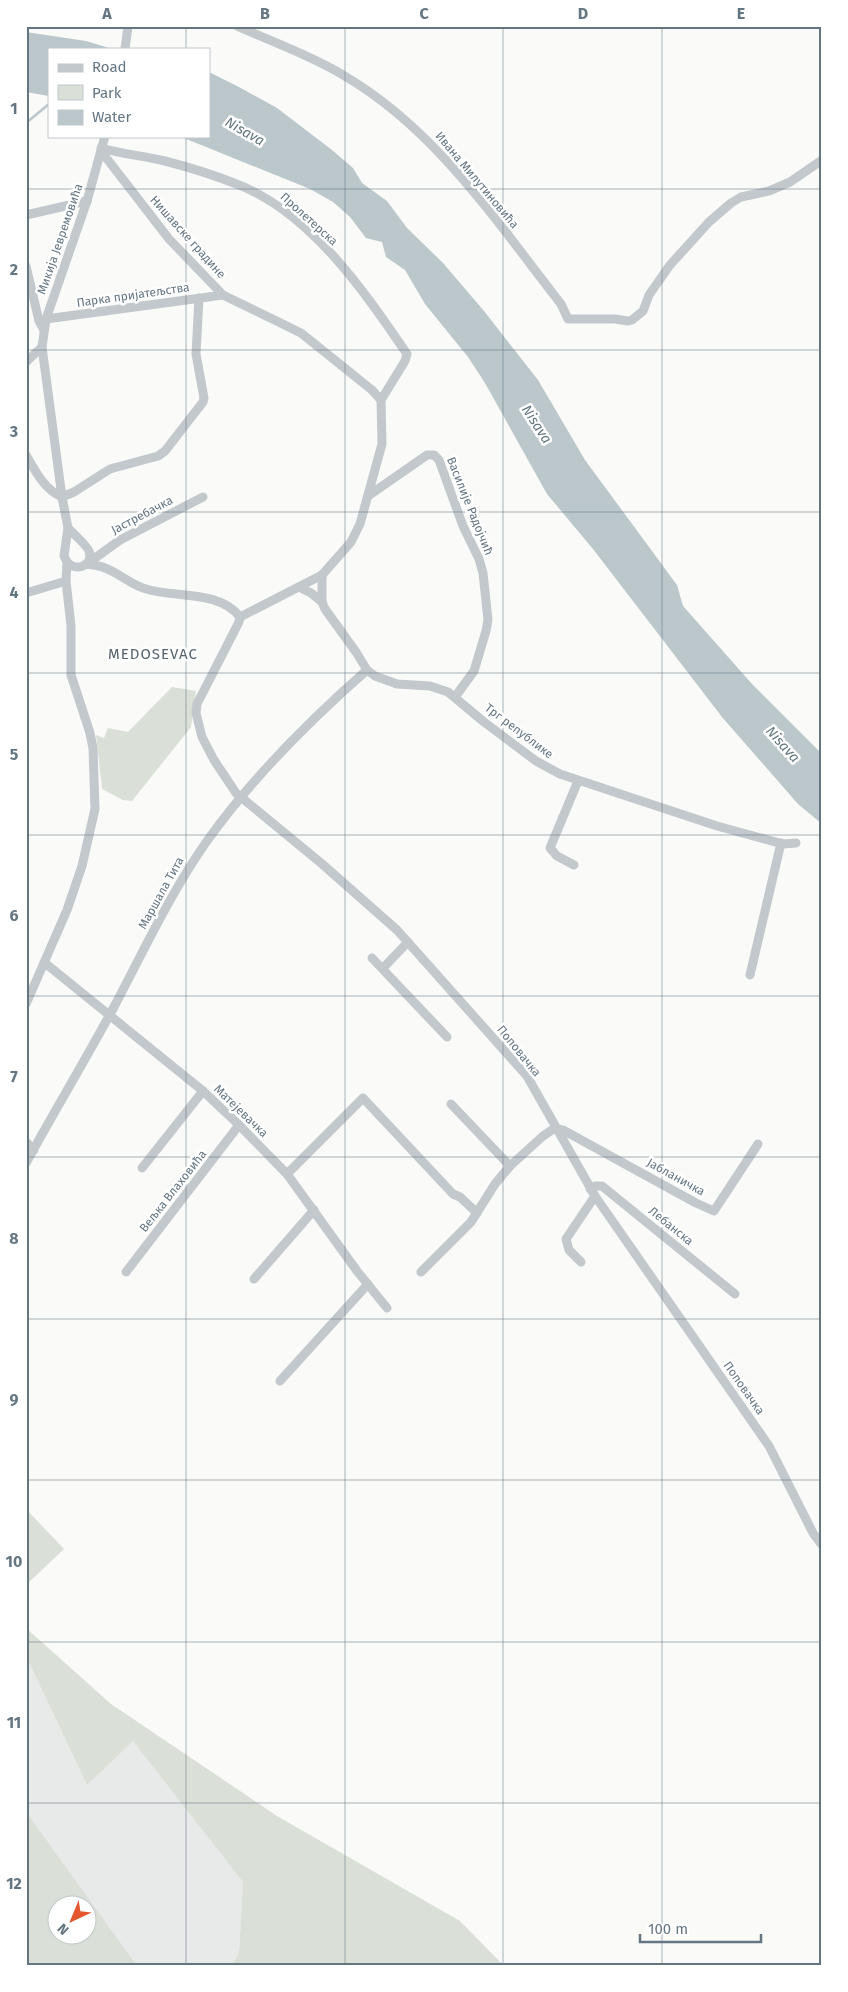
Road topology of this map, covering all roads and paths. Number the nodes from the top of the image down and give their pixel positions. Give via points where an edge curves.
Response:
1 (236, 26) edge
2 (128, 31) edge
3 (125, 48) edge
4 (104, 138) edge
5 (101, 149) junction
6 (822, 160) edge
7 (87, 201) junction
8 (26, 215) edge
9 (26, 266) edge
10 (223, 295) junction
11 (198, 298) junction
12 (46, 319) junction
13 (44, 330) junction
14 (42, 346) junction
15 (26, 362) edge
16 (381, 400) junction
17 (26, 455) edge
18 (368, 496) junction
19 (62, 497) junction
20 (203, 497) dead end
21 (68, 528) junction
22 (82, 543) junction
23 (67, 548) junction
24 (92, 556) junction
25 (67, 562) junction
26 (86, 564) junction
27 (103, 567) junction
28 (75, 568) junction
29 (322, 574) junction
30 (67, 578) junction
31 (299, 586) junction
32 (26, 593) edge
33 (322, 602) junction
34 (240, 617) junction
35 (367, 670) junction
36 (455, 697) junction
37 (578, 781) junction
38 (242, 798) junction
39 (781, 843) junction
40 (796, 843) dead end
41 (574, 865) dead end
42 (408, 942) junction
43 (372, 958) dead end
44 (45, 963) junction
45 (383, 968) junction
46 (750, 975) dead end
47 (26, 1004) edge
48 (110, 1015) junction
49 (447, 1036) dead end
50 (203, 1091) junction
51 (451, 1104) dead end
52 (239, 1125) junction
53 (555, 1128) junction
54 (26, 1142) edge
55 (758, 1144) dead end
56 (34, 1150) junction
57 (26, 1164) edge
58 (510, 1166) junction
59 (142, 1168) dead end
60 (287, 1174) junction
61 (593, 1192) junction
62 (314, 1210) junction
63 (477, 1213) junction
64 (581, 1262) dead end
65 (126, 1272) dead end
66 (421, 1272) dead end
67 (254, 1279) dead end
68 (368, 1284) junction
69 (735, 1294) dead end
70 (387, 1308) dead end
71 (280, 1381) dead end
72 (822, 1545) edge

1 - 6 street, Ивана Милутиновића via 342,74 405,119 446,159 561,304 568,319 632,320 643,311 649,295 670,265 731,203 790,182
2 - 3 street
4 - 5 street, Микија Јевремовића
5 - 7 street, Микија Јевремовића
5 - 10 street, Нишавске градине via 169,239
5 - 16 street, Пролетерска via 164,161 235,183 273,202 297,222 350,276 407,354
7 - 8 street
7 - 12 street, Микија Јевремовића
9 - 13 street via 39,322
10 - 11 street, Парка пријатељства
10 - 16 street, Нишавске градине via 300,333
11 - 12 street, Парка пријатељства
11 - 19 street via 196,354 203,402 158,456 110,469
12 - 13 street, Микија Јевремовића
13 - 14 street, Микија Јевремовића
14 - 15 street
14 - 19 street, Микија Јевремовића
16 - 18 street via 382,444
17 - 19 street via 42,481
18 - 29 street via 351,542
18 - 36 street, Василије Радојчић via 427,456 434,455 440,460 460,518 479,559 488,620 474,671
19 - 21 street, Микија Јевремовића
20 - 24 street, Јастребачка
21 - 22 street
21 - 23 street, Микија Јевремовића
22 - 23 street via 73,543
22 - 24 street
23 - 25 street via 64,556
24 - 26 street
24 - 27 street
25 - 28 street
25 - 30 street
26 - 27 street
26 - 28 street
27 - 34 street via 145,590 223,604
28 - 30 street
29 - 31 street
29 - 33 street, Трг републике
30 - 32 street
30 - 44 street via 71,675 93,748 95,809 82,866
31 - 33 street
31 - 34 street
33 - 35 street, Трг републике
34 - 38 street, Поповачка via 196,708 200,732 208,749
35 - 36 street, Трг републике via 386,681 430,686
35 - 38 street, Маршала Тита via 318,714
36 - 37 street, Трг републике via 536,761
37 - 39 street, Трг републике
37 - 41 street via 550,848
38 - 42 street, Поповачка via 321,863
38 - 48 street, Маршала Тита via 186,873
39 - 40 street, Трг републике
39 - 46 street
42 - 45 street
42 - 53 street, Поповачка via 527,1076
43 - 45 street
44 - 47 street
44 - 48 street, Матејевачка
45 - 49 street
48 - 50 street, Матејевачка
48 - 56 street, Маршала Тита
50 - 52 street, Матејевачка
50 - 59 street
51 - 58 street
52 - 60 street, Матејевачка
52 - 65 street, Вељка Влаховића
53 - 55 street, Јабланичка via 714,1211
53 - 58 street
53 - 61 street, Поповачка
54 - 56 street
56 - 57 street, Маршала Тита
58 - 63 street
60 - 62 street, Матејевачка
60 - 63 street via 362,1098 453,1194
61 - 64 street via 566,1239 569,1250
61 - 69 street, Лебанска via 594,1186 602,1186
61 - 72 street, Поповачка via 769,1446
62 - 67 street
62 - 68 street, Матејевачка
63 - 66 street
68 - 70 street, Матејевачка
68 - 71 street

